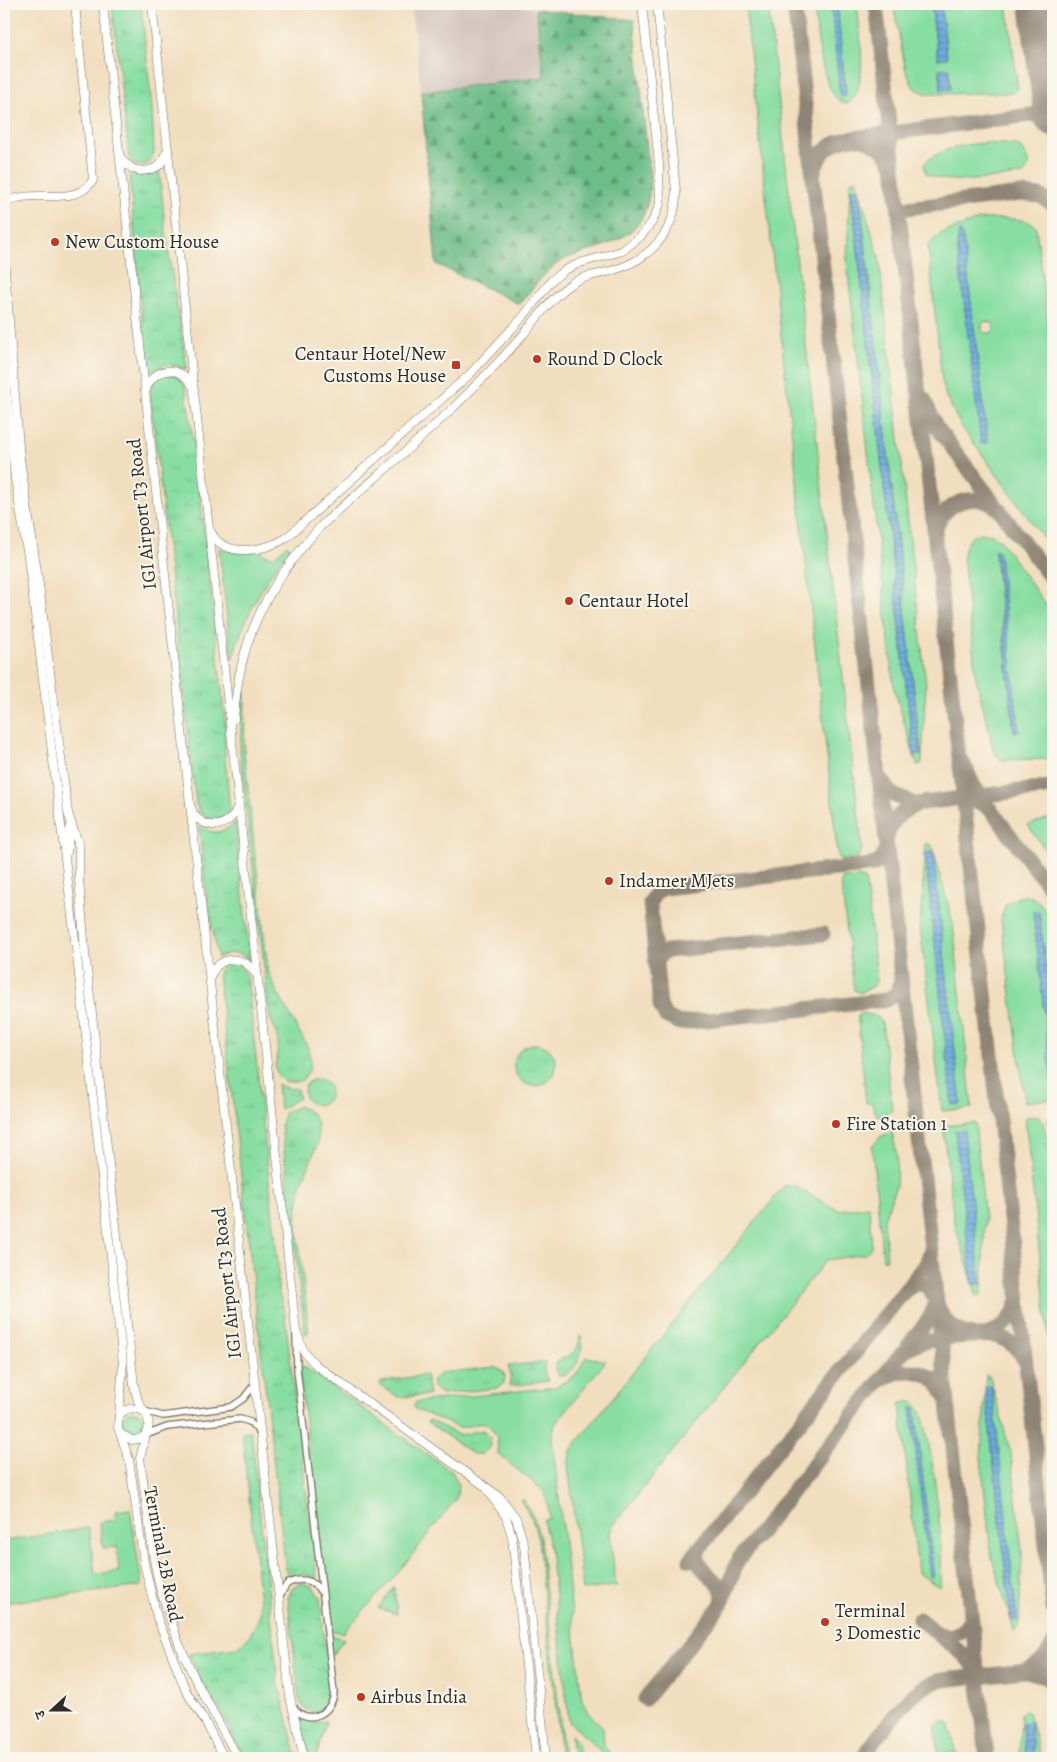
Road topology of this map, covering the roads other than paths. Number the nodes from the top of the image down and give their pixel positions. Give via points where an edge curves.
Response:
1 (75, 4) edge
2 (103, 4) edge
3 (152, 4) edge
4 (642, 4) edge
5 (657, 4) edge
6 (167, 144) junction
7 (119, 149) junction
8 (4, 204) edge
9 (4, 257) edge
10 (4, 368) edge
11 (194, 391) junction
12 (146, 397) junction
13 (209, 526) junction
14 (232, 744) junction
15 (238, 798) junction
16 (190, 804) junction
17 (71, 824) junction
18 (66, 864) junction
19 (258, 980) junction
20 (209, 985) junction
21 (296, 1331) junction
22 (255, 1384) junction
23 (144, 1411) junction
24 (118, 1418) junction
25 (120, 1433) junction
26 (146, 1435) junction
27 (261, 1435) junction
28 (480, 1482) junction
29 (323, 1599) junction
30 (279, 1604) junction
31 (196, 1681) junction
32 (186, 1691) junction
33 (290, 1697) junction
34 (224, 1758) edge
35 (238, 1758) edge
36 (304, 1758) edge
37 (536, 1758) edge
38 (546, 1758) edge

1 - 8 main road via 93,180 79,194 19,196
2 - 7 main road, IGI Airport T3 Road
3 - 6 main road
4 - 13 main road via 659,164 660,204 641,236 622,251 572,266 552,280 470,374 286,538 246,550 230,549 219,543
5 - 14 main road via 676,190 676,204 669,227 657,244 640,258 614,270 573,282 558,292 480,382 322,525 289,562 253,624 245,648 235,696
6 - 7 main road via 167,152 160,165 144,171 125,164
6 - 11 main road
7 - 12 main road, IGI Airport T3 Road
9 - 17 main road via 20,459
10 - 18 main road via 15,479 28,558
11 - 12 main road via 186,377 171,370 155,375
11 - 13 main road
12 - 16 main road, IGI Airport T3 Road
13 - 14 main road
14 - 15 main road
15 - 16 main road via 235,813 217,826 209,826 196,818
15 - 19 main road
16 - 20 main road, IGI Airport T3 Road
17 - 18 main road
17 - 23 main road via 79,846 85,952 134,1385
18 - 24 main road via 123,1363
19 - 20 main road via 250,965 235,959 219,963 213,969
19 - 21 main road
20 - 22 main road, IGI Airport T3 Road
21 - 28 main road via 304,1352 317,1366
21 - 29 street via 297,1369
22 - 23 street via 243,1399 231,1407 162,1416
22 - 27 main road, IGI Airport T3 Road
23 - 24 main road via 129,1408
23 - 26 main road via 149,1420
24 - 25 main road
25 - 26 main road via 132,1440
25 - 32 main road, Terminal 2B Road via 129,1459 154,1608
26 - 27 street via 167,1427 240,1419 250,1422
26 - 31 main road, Terminal 2B Road via 140,1458 154,1560 169,1616
27 - 30 main road, IGI Airport T3 Road
28 - 37 main road via 501,1508 512,1536
28 - 38 main road via 507,1503 519,1523
29 - 30 street via 316,1585 302,1579 282,1589
29 - 33 street via 334,1699 321,1715 308,1716 295,1710
30 - 33 main road, IGI Airport T3 Road
31 - 32 main road via 195,1688
31 - 35 main road, Terminal 2B Road
32 - 34 main road, Terminal 2B Road
33 - 36 main road, IGI Airport T3 Road

